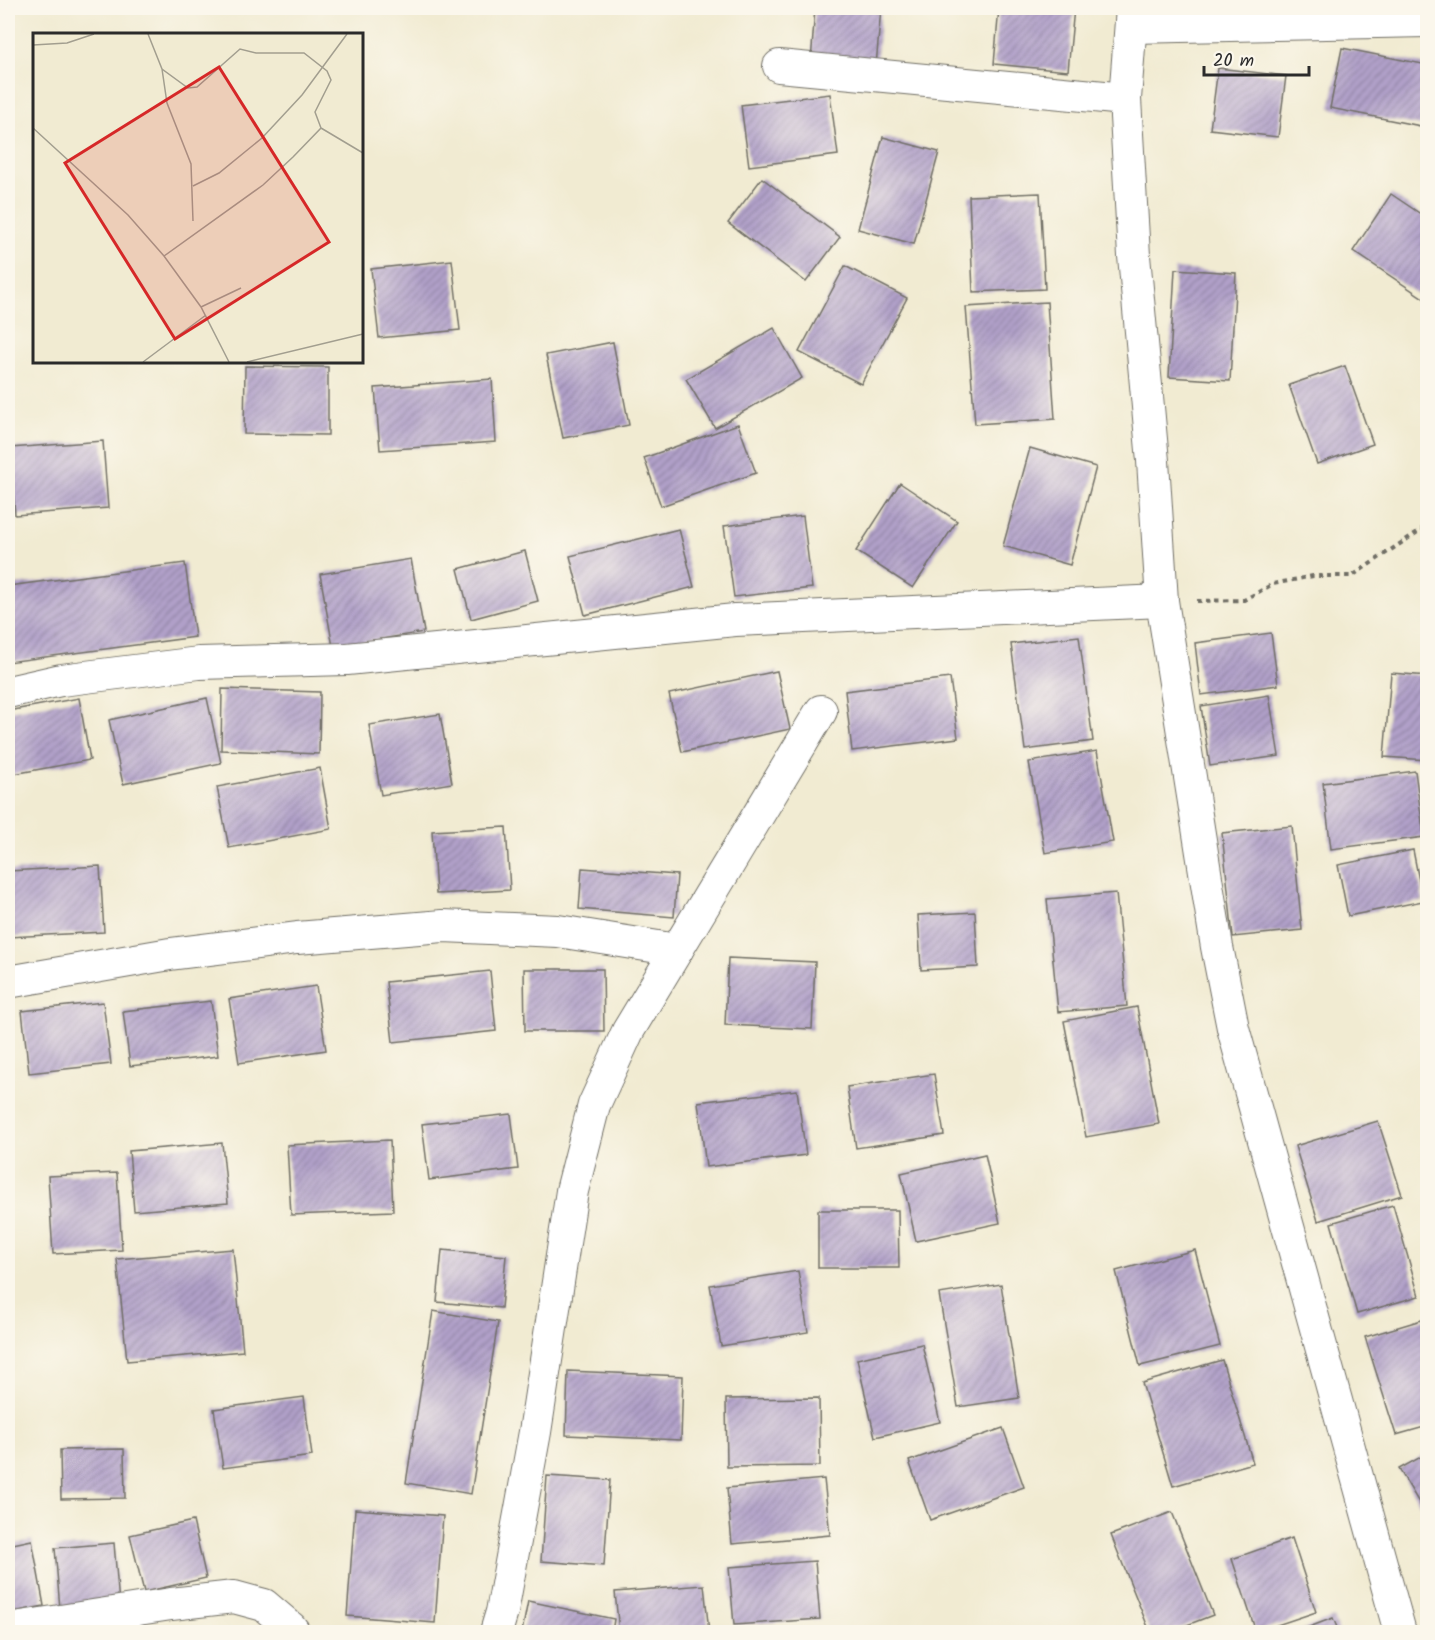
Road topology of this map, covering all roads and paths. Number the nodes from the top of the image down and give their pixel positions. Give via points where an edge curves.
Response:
1 (1132, 17) edge
2 (1428, 21) edge
3 (779, 66) dead end
4 (1125, 99) junction
5 (1428, 525) edge
6 (1162, 601) junction
7 (8, 692) edge
8 (821, 711) dead end
9 (676, 950) junction
10 (8, 982) edge
11 (8, 1629) edge
12 (294, 1632) edge
13 (496, 1632) edge
14 (1400, 1632) edge

1 - 2 street
1 - 4 street
3 - 4 street
4 - 6 street
5 - 6 path via 1352,576 1313,576 1273,584 1244,600
6 - 7 street via 735,620 347,659 199,663 61,680
6 - 14 street via 1233,1028
8 - 9 street
9 - 10 street via 558,931 443,926 181,952
9 - 13 street via 628,1031 594,1105 572,1191 535,1432
11 - 12 street via 234,1597 264,1605

